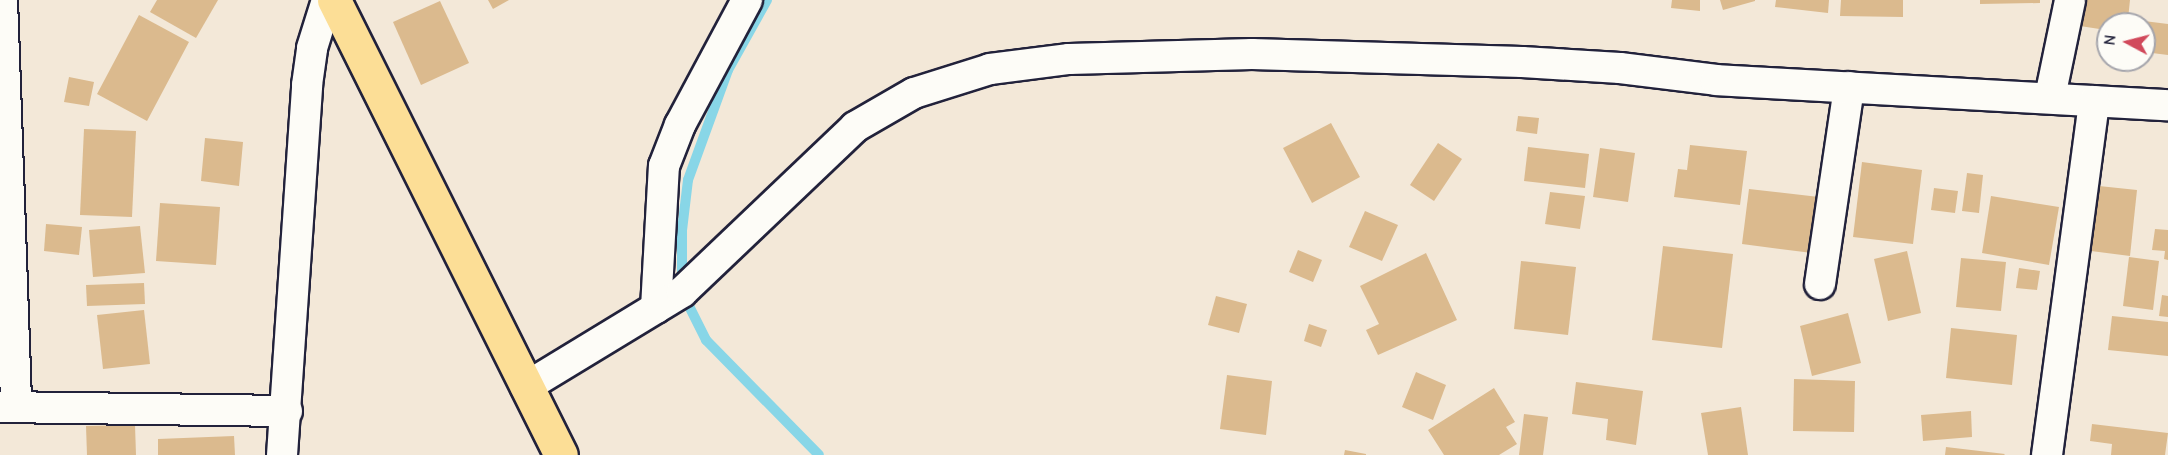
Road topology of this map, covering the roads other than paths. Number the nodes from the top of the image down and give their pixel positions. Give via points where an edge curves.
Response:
1 (2, 0) edge
2 (327, 0) edge
3 (334, 0) edge
4 (747, 0) edge
5 (2070, 0) edge
6 (1849, 87) junction
7 (2050, 97) junction
8 (2094, 100) junction
9 (2168, 105) edge
10 (1820, 284) dead end
11 (656, 308) junction
12 (526, 387) junction
13 (8, 407) edge
14 (287, 411) junction
15 (282, 455) edge
16 (561, 455) edge
17 (2046, 455) edge

1 - 13 street
2 - 14 street via 312,48 307,85
3 - 12 main road
4 - 11 street via 680,125 663,166
5 - 7 street
6 - 7 street
6 - 10 street
6 - 11 street via 1716,80 1620,68 1522,62 1252,54 1069,59 990,69 914,93 855,127 682,292
7 - 8 street
8 - 9 street
8 - 17 street
11 - 12 street
12 - 16 main road
13 - 14 street
14 - 15 street

